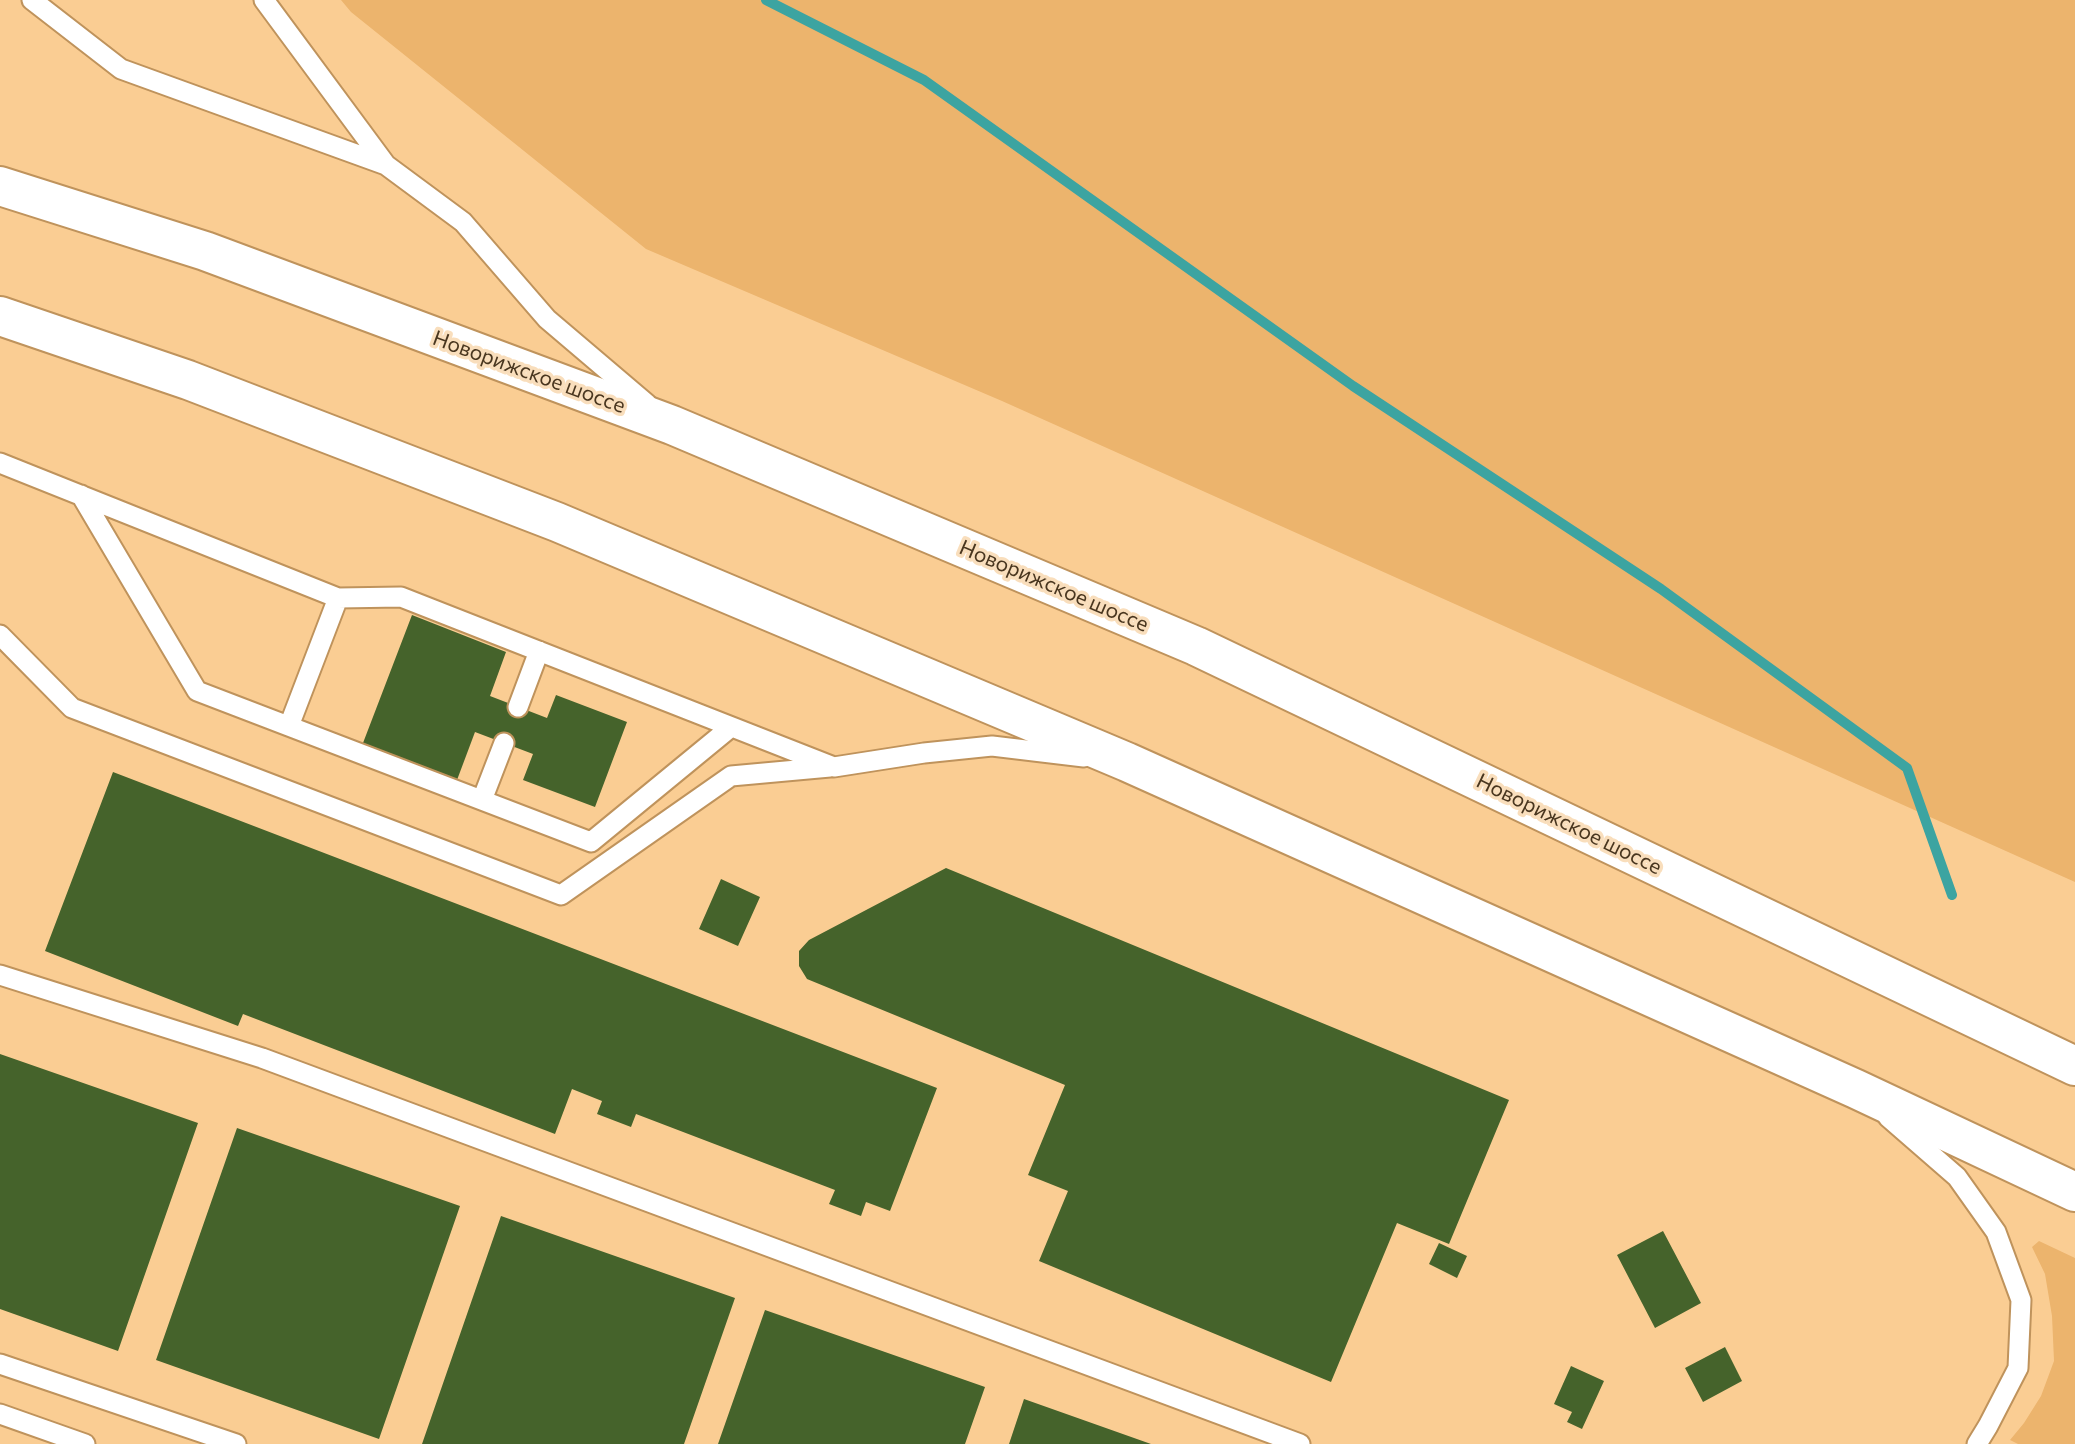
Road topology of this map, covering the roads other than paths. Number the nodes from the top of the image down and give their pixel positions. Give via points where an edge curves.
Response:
1 (32, 0) edge
2 (264, 0) edge
3 (386, 165) junction
4 (0, 186) edge
5 (0, 316) edge
6 (672, 425) junction
7 (0, 463) edge
8 (80, 495) junction
9 (338, 598) junction
10 (0, 635) edge
11 (539, 652) junction
12 (518, 707) dead end
13 (289, 726) junction
14 (732, 727) junction
15 (504, 743) dead end
16 (1128, 762) junction
17 (834, 766) junction
18 (482, 800) junction
19 (0, 975) edge
20 (2075, 1066) edge
21 (1856, 1089) junction
22 (2075, 1192) edge
23 (0, 1364) edge
24 (0, 1414) edge
25 (85, 1444) edge
26 (236, 1444) edge
27 (1300, 1444) edge
28 (1977, 1444) edge

1 - 3 lane via 121,69
2 - 3 lane
3 - 6 lane via 463,222 547,319
4 - 6 highway, Новорижское шоссе via 205,251
5 - 16 highway via 188,380 557,522
6 - 20 highway, Новорижское шоссе via 1196,646
7 - 8 lane
8 - 9 lane
8 - 13 lane via 197,691
9 - 11 lane via 401,597
9 - 13 lane
10 - 17 lane via 72,708 561,895 731,776
11 - 12 lane
11 - 14 lane
13 - 18 lane
14 - 17 lane
14 - 18 lane via 591,842
15 - 18 lane
16 - 17 lane via 992,747
16 - 21 highway
19 - 27 lane via 262,1058
21 - 22 highway
21 - 28 lane via 1956,1177 1996,1232 2021,1300 2018,1368
23 - 26 lane
24 - 25 lane

